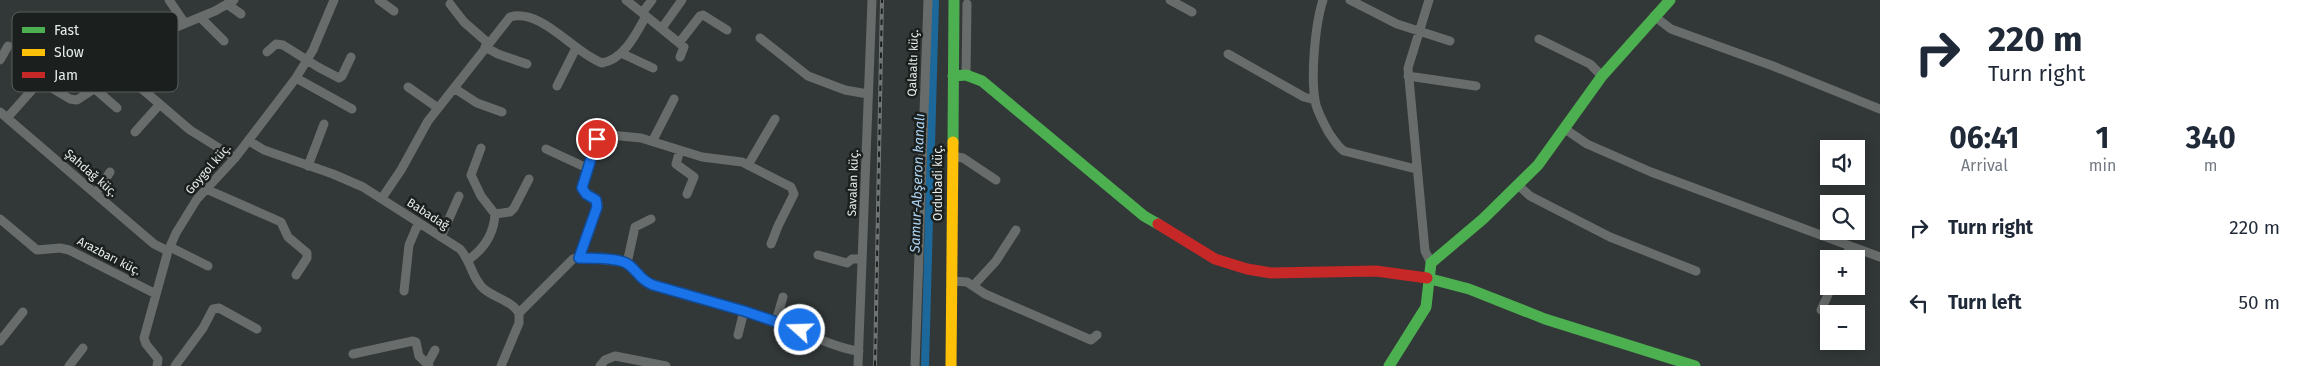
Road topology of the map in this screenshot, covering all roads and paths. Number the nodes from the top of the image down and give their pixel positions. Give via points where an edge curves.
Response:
1 (169, 0) edge
2 (334, 0) edge
3 (379, 0) edge
4 (626, 0) edge
5 (652, 0) edge
6 (682, 0) edge
7 (872, 0) edge
8 (928, 0) edge
9 (954, 0) edge
10 (1170, 0) edge
11 (1323, 0) edge
12 (1350, 0) edge
13 (1429, 0) edge
14 (1670, 0) edge
15 (230, 2) edge
16 (450, 4) dead end
17 (967, 4) dead end
18 (394, 11) dead end
19 (177, 12) edge
20 (1192, 12) dead end
21 (178, 13) edge
22 (241, 14) dead end
23 (644, 15) junction
24 (1654, 16) junction
25 (200, 17) junction
26 (184, 22) junction
27 (178, 26) edge
28 (662, 28) junction
29 (727, 30) dead end
30 (1420, 31) junction
31 (760, 38) dead end
32 (1539, 39) dead end
33 (1450, 40) dead end
34 (224, 41) dead end
35 (679, 43) junction
36 (487, 45) junction
37 (8, 46) dead end
38 (576, 48) junction
39 (266, 52) dead end
40 (621, 53) junction
41 (1228, 54) dead end
42 (351, 57) dead end
43 (680, 58) dead end
44 (0, 60) edge
45 (307, 60) junction
46 (527, 64) dead end
47 (653, 68) dead end
48 (966, 75) junction
49 (952, 76) junction
50 (1408, 76) junction
51 (1602, 76) junction
52 (296, 78) junction
53 (557, 86) dead end
54 (1476, 86) dead end
55 (408, 87) dead end
56 (454, 88) junction
57 (28, 92) edge
58 (60, 92) edge
59 (87, 92) edge
60 (99, 92) edge
61 (146, 92) edge
62 (868, 94) junction
63 (674, 99) dead end
64 (1315, 100) junction
65 (160, 104) junction
66 (117, 108) dead end
67 (438, 108) junction
68 (1880, 109) edge
69 (352, 110) dead end
70 (502, 112) dead end
71 (4, 115) edge
72 (775, 119) dead end
73 (324, 124) dead end
74 (1565, 129) junction
75 (135, 132) dead end
76 (653, 140) junction
77 (248, 141) junction
78 (481, 148) dead end
79 (546, 149) dead end
80 (680, 150) junction
81 (952, 156) junction
82 (235, 158) junction
83 (748, 165) junction
84 (308, 166) junction
85 (587, 168) junction
86 (1416, 169) junction
87 (110, 172) dead end
88 (529, 179) dead end
89 (996, 180) dead end
90 (1518, 186) junction
91 (206, 189) junction
92 (96, 193) junction
93 (687, 194) dead end
94 (459, 196) dead end
95 (382, 198) junction
96 (495, 214) junction
97 (651, 219) dead end
98 (1, 222) edge
99 (418, 224) junction
100 (1016, 230) dead end
101 (441, 237) junction
102 (771, 244) dead end
103 (1850, 247) junction
104 (169, 249) junction
105 (1848, 250) edge
106 (818, 255) dead end
107 (1880, 257) edge
108 (579, 258) junction
109 (862, 259) junction
110 (468, 260) junction
111 (627, 263) junction
112 (1431, 263) junction
113 (208, 266) dead end
114 (1696, 271) dead end
115 (296, 275) dead end
116 (1428, 278) junction
117 (952, 281) junction
118 (974, 285) junction
119 (404, 291) dead end
120 (156, 294) junction
121 (783, 297) dead end
122 (744, 311) junction
123 (23, 312) dead end
124 (520, 313) junction
125 (776, 321) junction
126 (257, 329) dead end
127 (738, 334) dead end
128 (1097, 335) dead end
129 (0, 341) edge
130 (83, 348) dead end
131 (435, 350) dead end
132 (859, 351) junction
133 (353, 354) dead end
134 (428, 364) edge
135 (68, 366) edge
136 (158, 366) edge
137 (174, 366) edge
138 (501, 366) edge
139 (600, 366) edge
140 (666, 366) edge
141 (858, 366) edge
142 (915, 366) edge
143 (951, 366) edge
144 (1389, 366) edge
145 (1694, 366) edge

1 - 19 street
2 - 45 street, Goygol küç.
3 - 18 street
4 - 23 street
5 - 23 street
6 - 28 street
7 - 62 street, Savalan küç.
8 - 142 street, Qalaaltı küç.
9 - 49 street, Ordubadi küç.
10 - 20 street
11 - 64 street via 1315,35
12 - 30 street via 1397,24
13 - 30 street
14 - 24 street
15 - 22 street
15 - 25 street
16 - 36 street
17 - 48 street
21 - 26 street
23 - 28 street
23 - 40 street via 632,40
24 - 51 street
24 - 68 street via 1671,29
25 - 26 street
25 - 34 street
26 - 27 street
28 - 35 street
29 - 35 street via 703,15
30 - 33 street
30 - 50 street via 1411,52
31 - 62 street via 808,76
32 - 51 street via 1590,64
35 - 43 street via 684,47
36 - 38 street via 510,17 520,14 534,18
36 - 46 street via 498,54
36 - 56 street
37 - 44 street
38 - 40 street via 602,63
38 - 53 street
39 - 45 street via 279,44
40 - 47 street
41 - 64 street
42 - 45 street via 339,78
45 - 52 street, Goygol küç.
48 - 49 street
48 - 116 street via 982,82 1144,216 1215,259 1271,273 1376,270
49 - 81 street, Ordubadi küç.
50 - 54 street
50 - 86 street
51 - 74 street
52 - 69 street
52 - 77 street, Goygol küç.
55 - 67 street
56 - 67 street
56 - 70 street via 477,104
57 - 71 street
58 - 59 street via 74,100
60 - 66 street
61 - 65 street
62 - 109 street, Savalan küç.
63 - 76 street
64 - 86 street via 1320,116 1339,148
65 - 75 street
65 - 82 street via 200,138
67 - 95 street
71 - 92 street, Şahdağ küç.
72 - 83 street
73 - 84 street
74 - 90 street
74 - 103 street via 1587,144 1651,172
76 - 80 street
76 - 85 street via 602,136 595,144
77 - 82 street, Goygol küç.
77 - 84 street, Babadağ
78 - 96 street via 470,175
79 - 85 street
80 - 83 street
80 - 93 street via 677,167 694,178
81 - 89 street via 963,158
81 - 117 street, Ordubadi küç.
82 - 91 street, Goygol küç.
83 - 102 street via 794,190
84 - 95 street, Babadağ via 346,179
85 - 108 street via 582,188 598,203
86 - 112 street via 1425,251
87 - 92 street
88 - 96 street via 514,208 510,212
90 - 112 street
90 - 114 street via 1530,196 1610,237
91 - 104 street, Goygol küç. via 186,215
91 - 115 street via 281,222 288,237 306,254
92 - 104 street, Şahdağ küç. via 154,244
94 - 101 street
95 - 99 street, Babadağ
96 - 110 street via 495,224 489,237 477,254
97 - 111 street via 635,227
98 - 120 street, Arazbarı küç. via 37,250 69,250
99 - 101 street, Babadağ
99 - 119 street via 409,245
100 - 118 street
101 - 110 street, Babadağ via 460,249
103 - 105 street
103 - 107 street
104 - 113 street, Şahdağ küç.
104 - 120 street, Goygol küç.
106 - 109 street via 847,262
108 - 111 street
108 - 124 street via 568,263
109 - 132 street, Savalan küç.
110 - 124 street, Babadağ via 479,284
111 - 122 street via 646,283
112 - 116 street
116 - 144 street via 1428,298 1422,315
116 - 145 street
117 - 118 street
117 - 143 street, Ordubadi küç.
118 - 128 street via 985,294 1088,339
120 - 136 street, Goygol küç. via 144,338 158,359
121 - 125 street
122 - 125 street
122 - 127 street
123 - 129 street
124 - 138 street
125 - 132 street via 846,349
126 - 137 street via 220,308 213,309
130 - 135 street
131 - 134 street
132 - 141 street, Savalan küç.
133 - 134 street via 413,341 417,344 419,356
139 - 140 street via 614,356

